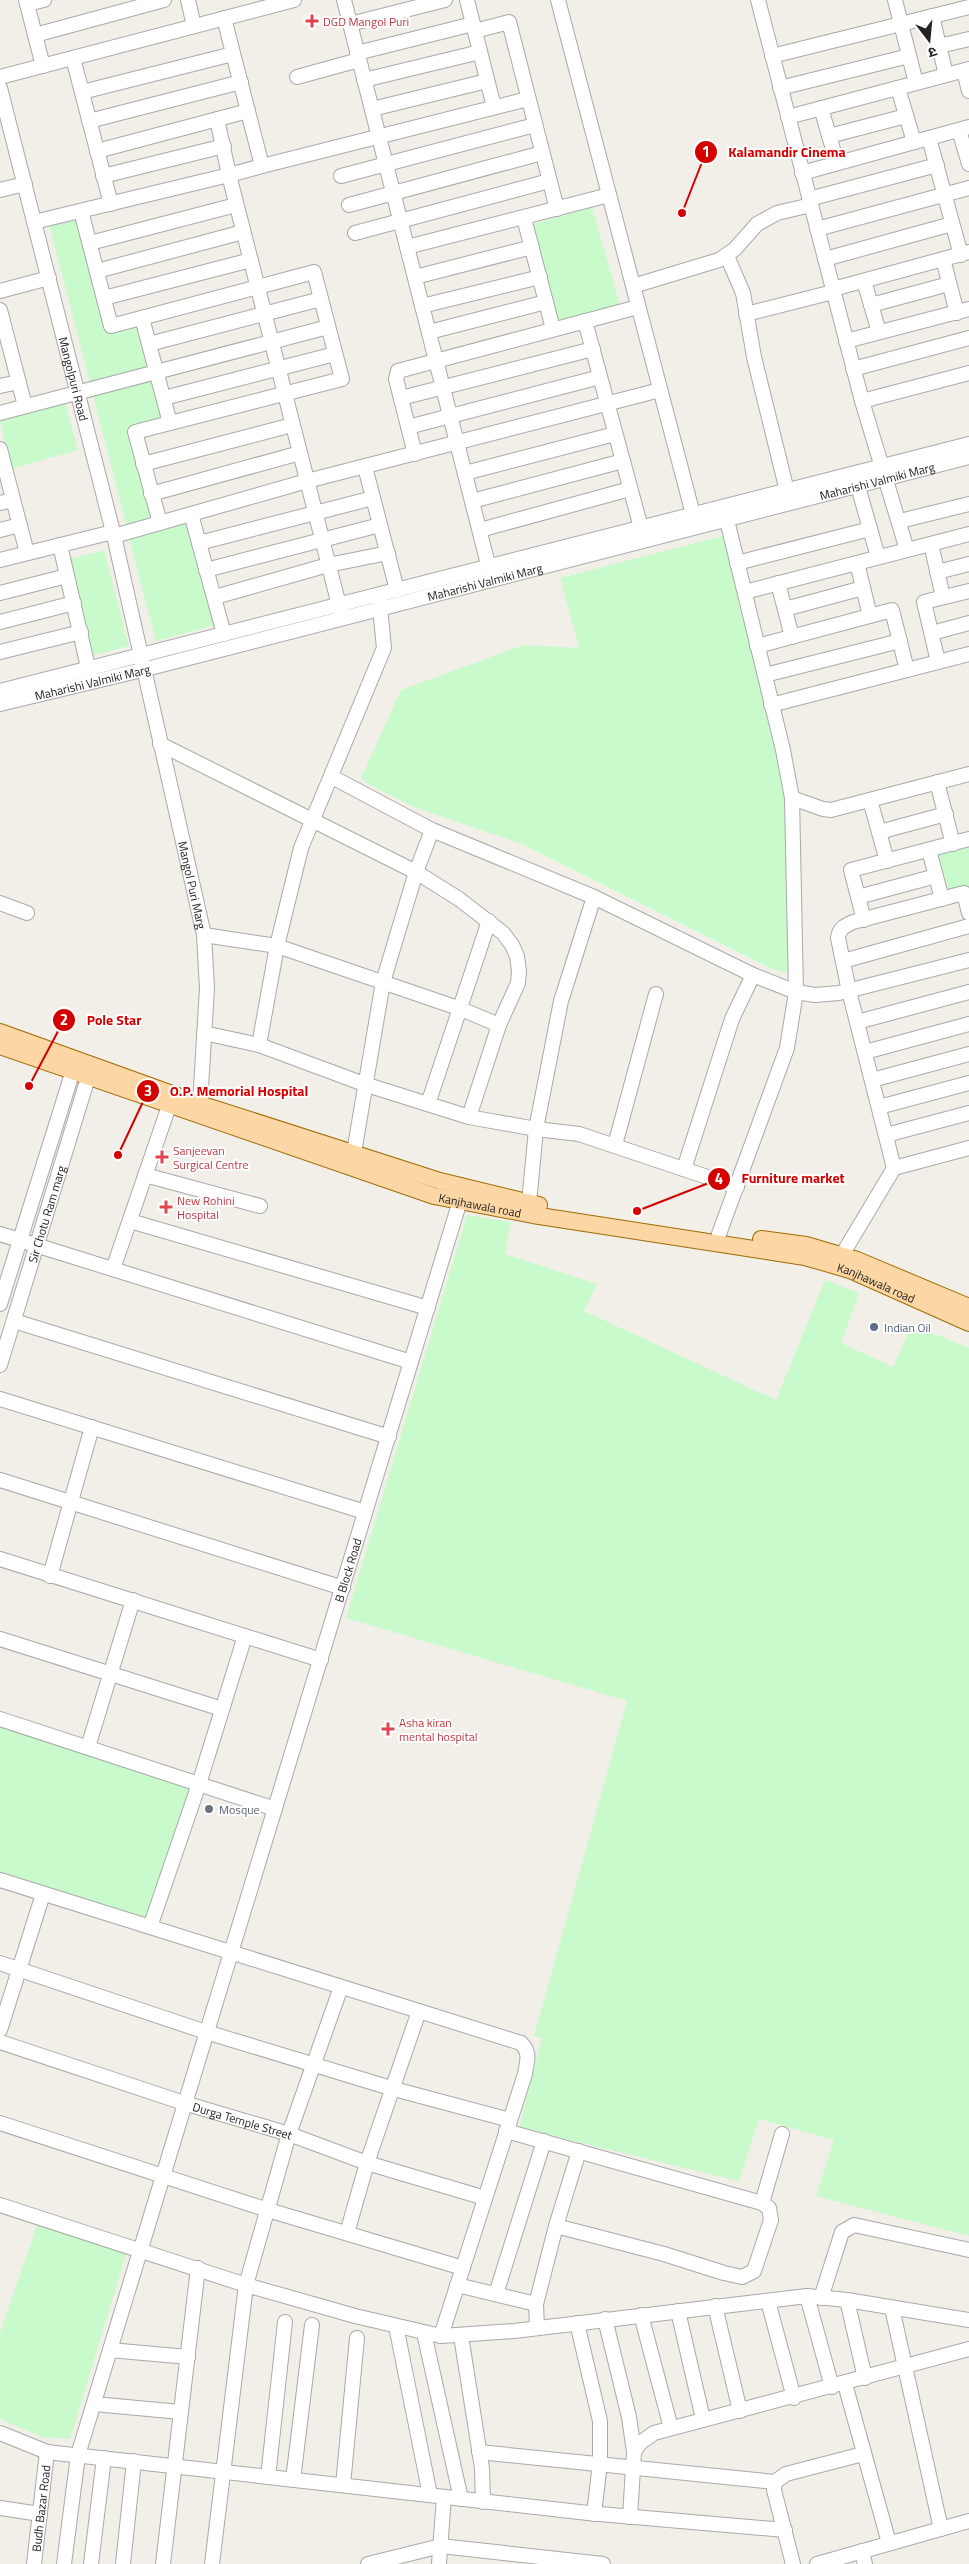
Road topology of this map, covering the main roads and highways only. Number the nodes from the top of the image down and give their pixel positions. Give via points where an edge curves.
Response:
1 (0, 1032) edge
2 (0, 1046) edge
3 (74, 1065) junction
4 (90, 1071) junction
5 (352, 1160) junction
6 (462, 1194) junction
7 (921, 1294) junction
8 (969, 1307) edge
9 (969, 1322) edge

1 - 3 main road, Kanjhawala road
2 - 3 main road, Kanjhawala road
3 - 4 main road, Kanjhawala road
4 - 5 main road, Kanjhawala road via 200,1104
4 - 5 main road, Kanjhawala road via 169,1106
5 - 6 main road, Kanjhawala road via 434,1196
6 - 7 main road, Kanjhawala road via 533,1215 805,1257
6 - 7 main road, Kanjhawala road via 806,1245 842,1256
7 - 8 main road, Kanjhawala road
7 - 9 main road, Kanjhawala road

